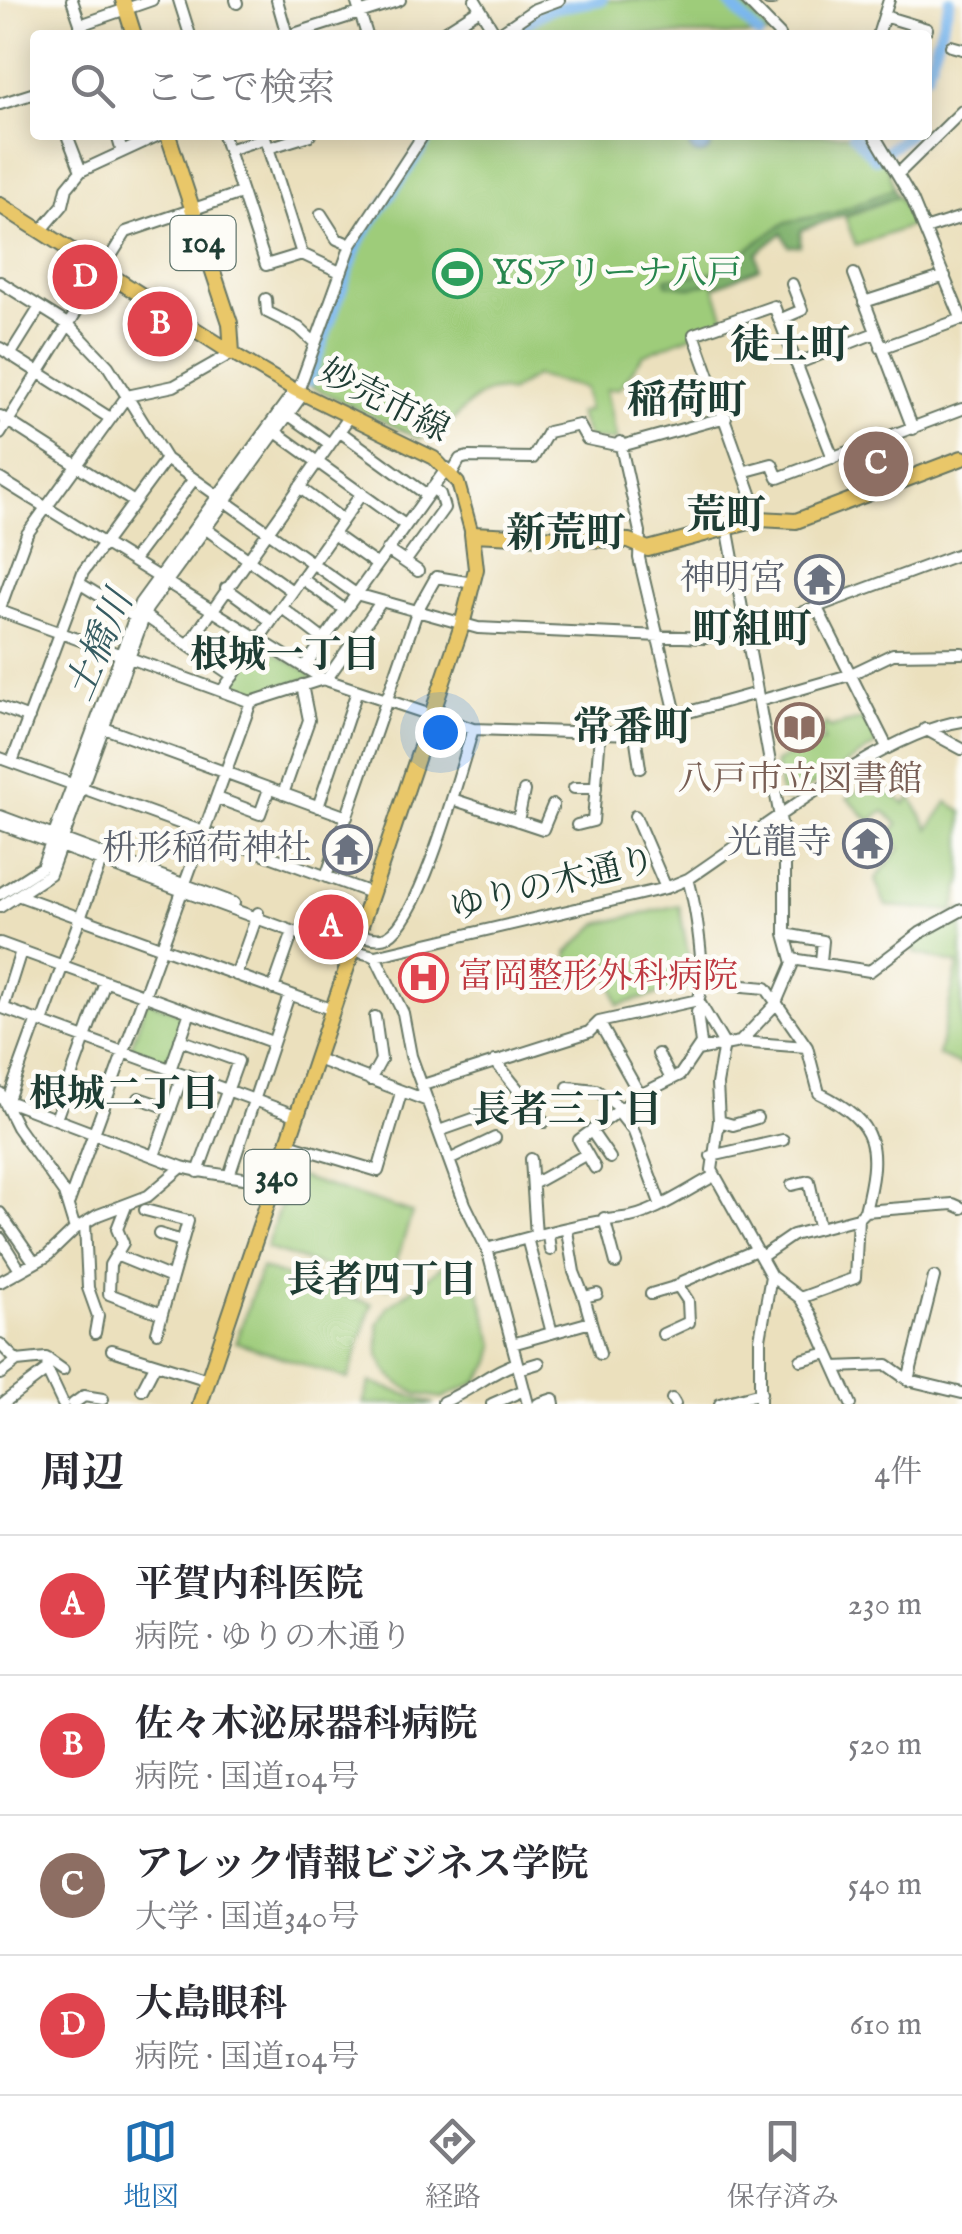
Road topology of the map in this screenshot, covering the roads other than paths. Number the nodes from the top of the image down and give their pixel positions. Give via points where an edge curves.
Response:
1 (72, 0) edge
2 (152, 0) edge
3 (178, 0) edge
4 (276, 0) edge
5 (356, 0) edge
6 (400, 0) edge
7 (559, 0) edge
8 (746, 0) edge
9 (889, 0) edge
10 (124, 4) edge
11 (477, 4) edge
12 (359, 14) junction
13 (884, 16) junction
14 (927, 29) dead end
15 (82, 30) edge
16 (132, 30) edge
17 (188, 30) edge
18 (287, 30) edge
19 (306, 30) edge
20 (365, 30) edge
21 (446, 30) edge
22 (493, 30) edge
23 (504, 30) edge
24 (775, 30) edge
25 (880, 30) edge
26 (30, 94) edge
27 (0, 103) edge
28 (962, 111) edge
29 (70, 140) edge
30 (118, 140) edge
31 (148, 140) edge
32 (170, 140) edge
33 (225, 140) edge
34 (266, 140) edge
35 (417, 140) edge
36 (877, 140) edge
37 (228, 150) junction
38 (122, 152) junction
39 (82, 171) junction
40 (899, 173) junction
41 (241, 194) junction
42 (0, 205) edge
43 (192, 210) junction
44 (322, 214) dead end
45 (962, 218) edge
46 (924, 229) junction
47 (41, 231) junction
48 (351, 245) junction
49 (302, 254) junction
50 (103, 270) junction
51 (340, 272) junction
52 (854, 274) dead end
53 (944, 276) junction
54 (0, 283) edge
55 (792, 284) dead end
56 (266, 299) dead end
57 (864, 302) junction
58 (40, 306) junction
59 (962, 319) edge
60 (779, 320) junction
61 (68, 325) junction
62 (875, 334) junction
63 (315, 342) junction
64 (881, 348) junction
65 (5, 351) edge
66 (232, 352) junction
67 (796, 364) junction
68 (38, 372) junction
69 (299, 392) junction
70 (126, 396) junction
71 (962, 409) edge
72 (289, 415) junction
73 (350, 416) junction
74 (726, 417) junction
75 (4, 418) edge
76 (110, 418) junction
77 (913, 428) junction
78 (339, 431) junction
79 (277, 433) junction
80 (0, 434) edge
81 (330, 444) junction
82 (620, 444) junction
83 (859, 448) junction
84 (832, 458) junction
85 (962, 458) edge
86 (166, 459) junction
87 (318, 461) junction
88 (77, 465) junction
89 (450, 470) junction
90 (746, 471) junction
91 (0, 479) edge
92 (194, 479) junction
93 (299, 487) junction
94 (429, 491) junction
95 (875, 491) junction
96 (362, 493) junction
97 (222, 499) junction
98 (134, 502) junction
99 (46, 508) junction
100 (760, 519) junction
101 (343, 520) junction
102 (405, 524) junction
103 (727, 526) junction
104 (206, 529) junction
105 (268, 531) junction
106 (333, 534) junction
107 (472, 534) junction
108 (104, 543) junction
109 (640, 546) junction
110 (388, 550) junction
111 (961, 555) edge
112 (247, 559) junction
113 (133, 560) junction
114 (405, 562) junction
115 (312, 563) junction
116 (377, 565) junction
117 (0, 568) edge
118 (418, 571) dead end
119 (13, 573) junction
120 (301, 578) junction
121 (163, 579) junction
122 (79, 583) junction
123 (473, 583) junction
124 (226, 588) junction
125 (292, 591) junction
126 (356, 594) junction
127 (381, 602) junction
128 (280, 607) junction
129 (211, 608) junction
130 (817, 608) junction
131 (0, 610) edge
132 (345, 610) junction
133 (417, 612) junction
134 (139, 616) junction
135 (271, 621) junction
136 (462, 624) junction
137 (748, 630) junction
138 (60, 632) junction
139 (657, 634) junction
140 (259, 638) junction
141 (324, 640) junction
142 (188, 645) junction
143 (962, 654) edge
144 (125, 656) junction
145 (306, 666) junction
146 (849, 675) junction
147 (233, 676) junction
148 (325, 679) junction
149 (302, 686) junction
150 (222, 691) junction
151 (357, 692) junction
152 (758, 697) junction
153 (252, 702) junction
154 (385, 702) junction
155 (0, 707) edge
156 (676, 714) junction
157 (29, 718) junction
158 (430, 718) junction
159 (962, 721) edge
160 (104, 728) junction
161 (473, 728) junction
162 (925, 729) junction
163 (600, 734) junction
164 (635, 734) junction
165 (887, 747) junction
166 (962, 749) edge
167 (0, 758) edge
168 (12, 762) junction
169 (640, 768) dead end
170 (226, 774) junction
171 (78, 786) junction
172 (574, 788) dead end
173 (596, 788) junction
174 (268, 789) junction
175 (524, 791) dead end
176 (284, 794) junction
177 (217, 798) junction
178 (452, 799) junction
179 (553, 804) dead end
180 (318, 807) junction
181 (0, 816) edge
182 (635, 816) dead end
183 (347, 817) junction
184 (780, 818) junction
185 (518, 821) junction
186 (0, 824) edge
187 (577, 825) dead end
188 (204, 832) junction
189 (57, 842) junction
190 (101, 862) junction
191 (326, 877) junction
192 (688, 878) junction
193 (184, 888) junction
194 (666, 888) junction
195 (2, 891) edge
196 (371, 893) junction
197 (20, 896) junction
198 (0, 907) edge
199 (962, 910) edge
200 (257, 915) junction
201 (81, 918) junction
202 (293, 932) junction
203 (785, 934) junction
204 (0, 943) edge
205 (356, 943) junction
206 (162, 948) junction
207 (21, 951) junction
208 (375, 956) junction
209 (792, 959) junction
210 (821, 961) junction
211 (62, 966) junction
212 (746, 972) dead end
213 (236, 976) junction
214 (106, 982) junction
215 (732, 986) dead end
216 (746, 986) junction
217 (272, 989) junction
218 (288, 995) junction
219 (144, 996) junction
220 (700, 1004) junction
221 (775, 1005) junction
222 (1, 1008) edge
223 (334, 1010) junction
224 (190, 1012) junction
225 (375, 1017) dead end
226 (40, 1021) junction
227 (599, 1022) junction
228 (85, 1038) junction
229 (180, 1040) junction
230 (272, 1042) junction
231 (740, 1042) junction
232 (724, 1044) junction
233 (807, 1047) junction
234 (697, 1050) junction
235 (124, 1053) junction
236 (658, 1054) dead end
237 (317, 1059) junction
238 (495, 1061) junction
239 (170, 1070) junction
240 (184, 1074) junction
241 (671, 1079) junction
242 (370, 1080) junction
243 (423, 1085) junction
244 (568, 1087) dead end
245 (227, 1090) junction
246 (0, 1092) edge
247 (401, 1093) junction
248 (640, 1095) junction
249 (139, 1098) dead end
250 (254, 1100) junction
251 (428, 1101) junction
252 (6, 1105) junction
253 (171, 1109) junction
254 (621, 1111) junction
255 (298, 1116) junction
256 (757, 1118) dead end
257 (56, 1119) junction
258 (472, 1119) dead end
259 (719, 1121) junction
260 (544, 1122) dead end
261 (439, 1132) junction
262 (592, 1132) junction
263 (94, 1134) junction
264 (495, 1138) dead end
265 (782, 1140) dead end
266 (288, 1144) junction
267 (587, 1154) junction
268 (154, 1156) junction
269 (711, 1156) junction
270 (610, 1158) dead end
271 (531, 1159) dead end
272 (449, 1160) junction
273 (182, 1167) junction
274 (595, 1168) dead end
275 (198, 1172) junction
276 (230, 1172) junction
277 (714, 1176) junction
278 (533, 1184) junction
279 (274, 1185) junction
280 (792, 1185) dead end
281 (69, 1202) junction
282 (660, 1203) junction
283 (126, 1206) junction
284 (962, 1208) edge
285 (145, 1210) dead end
286 (0, 1213) edge
287 (862, 1215) junction
288 (604, 1218) junction
289 (819, 1226) junction
290 (80, 1227) junction
291 (567, 1231) junction
292 (159, 1234) dead end
293 (537, 1236) junction
294 (0, 1238) edge
295 (182, 1240) junction
296 (487, 1250) junction
297 (550, 1250) dead end
298 (758, 1253) junction
299 (116, 1255) junction
300 (34, 1262) junction
301 (616, 1264) dead end
302 (20, 1270) junction
303 (770, 1276) junction
304 (934, 1276) dead end
305 (172, 1278) junction
306 (0, 1282) edge
307 (678, 1286) junction
308 (597, 1294) dead end
309 (652, 1294) dead end
310 (584, 1297) junction
311 (800, 1298) junction
312 (162, 1314) junction
313 (591, 1322) junction
314 (157, 1332) dead end
315 (552, 1333) junction
316 (95, 1334) dead end
317 (663, 1334) dead end
318 (0, 1344) edge
319 (512, 1344) junction
320 (112, 1350) dead end
321 (828, 1353) junction
322 (600, 1354) dead end
323 (801, 1360) dead end
324 (17, 1361) junction
325 (539, 1362) dead end
326 (48, 1364) junction
327 (155, 1365) junction
328 (518, 1366) junction
329 (835, 1368) junction
330 (63, 1370) dead end
331 (0, 1374) edge
332 (962, 1376) edge
333 (208, 1380) junction
334 (908, 1380) junction
335 (142, 1390) dead end
336 (524, 1390) junction
337 (960, 1393) edge
338 (760, 1398) edge
339 (104, 1399) dead end
340 (470, 1399) edge
341 (443, 1402) edge
342 (2, 1404) edge
343 (64, 1404) edge
344 (73, 1404) edge
345 (200, 1404) edge
346 (492, 1404) edge
347 (528, 1404) edge
348 (538, 1404) edge
349 (554, 1404) edge
350 (720, 1404) edge
351 (851, 1404) edge

1 - 15 street
2 - 10 street
3 - 17 street
4 - 18 street
5 - 12 street
6 - 12 street
7 - 23 street
8 - 24 street
9 - 13 street
10 - 15 street
10 - 16 highway
11 - 21 street
11 - 22 street
12 - 19 street
12 - 20 street
13 - 14 street
13 - 25 street
26 - 27 street
28 - 40 street
29 - 39 street
30 - 38 street
31 - 38 street
32 - 43 highway, 104
33 - 37 street
34 - 37 street
34 - 49 street
35 - 48 street
36 - 40 street
37 - 41 street
38 - 39 street
39 - 47 street
40 - 46 street
41 - 43 street
41 - 49 street via 266,265
42 - 47 highway, 104
43 - 50 street via 126,232
43 - 66 highway, 104 via 230,324
44 - 48 street via 337,239
45 - 46 street
46 - 53 street
47 - 50 highway, 104
48 - 51 street
49 - 51 street
50 - 61 street
50 - 66 highway, 104
51 - 63 street
52 - 57 street
53 - 57 street
53 - 59 street
54 - 58 street
55 - 60 street via 802,310
56 - 63 street via 268,312
57 - 62 street
58 - 61 street
58 - 65 street
59 - 64 street
60 - 67 street
60 - 74 street via 774,306 694,334
61 - 68 street
61 - 70 street via 108,366
62 - 64 street
62 - 67 street
63 - 69 street
64 - 77 street
65 - 68 street
66 - 69 main road, 妙売市線
66 - 70 street via 174,386
67 - 84 street
68 - 75 street
68 - 76 street
69 - 72 street
69 - 73 main road, 妙売市線
69 - 97 street
70 - 76 street
70 - 86 street
71 - 77 street
72 - 79 street
72 - 81 street
73 - 78 street
73 - 89 main road, 妙売市線
74 - 82 street
74 - 90 street
75 - 80 street
75 - 88 street
76 - 88 street
77 - 83 street
78 - 81 street
78 - 94 street
79 - 87 street
79 - 97 street
81 - 87 street
82 - 89 street via 587,439 578,425 548,432 533,458 486,455 460,459
82 - 109 street
83 - 84 street
83 - 95 street
84 - 90 street via 778,478 772,464
85 - 95 highway
86 - 92 street
86 - 98 street
87 - 93 street
87 - 96 street
88 - 98 street
88 - 99 street
89 - 94 street
89 - 107 main road, 妙売市線
90 - 100 street
91 - 99 street
92 - 97 street
92 - 113 street
93 - 101 street
93 - 105 street
94 - 102 street
94 - 114 street via 440,494 444,508
95 - 100 highway via 796,522
96 - 101 street
96 - 102 street
97 - 104 street
97 - 105 street
97 - 121 street
98 - 108 street
99 - 108 street
99 - 119 street
100 - 103 highway
101 - 106 street
102 - 110 street
103 - 109 highway
103 - 137 street
104 - 112 street
104 - 121 street
105 - 112 street
105 - 115 street
106 - 115 street
106 - 116 street
107 - 109 highway via 629,540
107 - 123 highway, 340
108 - 113 street
108 - 122 street
109 - 139 street
110 - 114 street
110 - 116 street
111 - 130 street
112 - 124 street
112 - 125 street
113 - 121 street
114 - 118 street
115 - 120 street
115 - 126 street
116 - 126 street
117 - 119 street
119 - 131 street
120 - 125 street
120 - 132 street
121 - 129 street
121 - 134 street
122 - 134 street
122 - 138 street
123 - 133 street via 436,577
123 - 136 highway, 340
124 - 129 street
124 - 135 street
125 - 128 street
126 - 127 street
126 - 132 street
127 - 133 street
127 - 148 street
128 - 135 street
128 - 141 street
129 - 140 street
129 - 142 street
130 - 137 street
130 - 146 street
131 - 138 street
132 - 141 street
133 - 136 street
133 - 154 street
134 - 142 street
134 - 144 street
135 - 140 street
136 - 139 street
136 - 158 highway, 340
137 - 139 street via 705,638
137 - 152 street
138 - 144 street
138 - 157 street
139 - 156 street
140 - 145 street
140 - 147 street
141 - 145 street
142 - 147 street
143 - 146 street via 893,654
144 - 150 street
144 - 160 street
144 - 171 street
145 - 148 street
146 - 152 street
146 - 165 street
147 - 150 street
148 - 149 street
148 - 151 street
149 - 153 street
149 - 176 street via 309,720
150 - 153 street
151 - 154 street
151 - 180 street
152 - 156 street
152 - 184 street
153 - 170 street
154 - 158 street
154 - 183 street
155 - 157 street
156 - 164 street via 638,726
157 - 168 street
158 - 161 street
158 - 196 highway, 340
159 - 162 street, ゆりの木通り
160 - 170 street
160 - 171 street
161 - 163 street
161 - 178 street
162 - 165 street, ゆりの木通り
162 - 166 street
163 - 164 street
163 - 173 street
164 - 169 street
165 - 184 street, ゆりの木通り
167 - 168 street
168 - 171 street
170 - 174 street
170 - 177 street
171 - 188 street
171 - 189 street
172 - 173 street
173 - 187 street via 593,822
174 - 176 street
174 - 177 street via 260,814
175 - 185 street
176 - 180 street
177 - 188 street
178 - 185 street
178 - 205 street via 413,905 393,934
179 - 185 street via 542,830
180 - 183 street
181 - 189 street, ゆりの木通り
182 - 194 street
183 - 191 street
184 - 192 street, ゆりの木通り
184 - 203 street
186 - 189 street, ゆりの木通り
188 - 191 street
188 - 193 street
189 - 190 street, ゆりの木通り
189 - 193 street, ゆりの木通り
189 - 195 street via 37,874
189 - 197 street via 46,880
190 - 193 street, ゆりの木通り
190 - 201 street
191 - 196 street
192 - 194 street, ゆりの木通り
192 - 220 street via 702,967
193 - 200 street, ゆりの木通り
193 - 206 street
194 - 208 street, ゆりの木通り
195 - 197 street
196 - 205 highway, 340
197 - 198 street
197 - 201 street
199 - 210 street via 870,971
200 - 202 street, ゆりの木通り
200 - 205 street, ゆりの木通り
200 - 213 street
201 - 206 street
201 - 211 street
202 - 205 street, ゆりの木通り
202 - 217 street
203 - 209 street
203 - 210 street via 823,941
204 - 207 street
205 - 208 street, ゆりの木通り
205 - 223 highway, 340
206 - 213 street
206 - 219 street
207 - 211 street
207 - 222 street
208 - 243 street via 403,1013
209 - 210 street
209 - 221 street
211 - 214 street
211 - 226 street
212 - 216 street
213 - 217 street
214 - 219 street
214 - 228 street
215 - 216 street
216 - 221 street via 766,988
217 - 218 street
218 - 223 street
218 - 230 street
219 - 224 street
219 - 235 street
220 - 227 street
220 - 232 street
220 - 234 street
221 - 231 street
221 - 233 street
222 - 226 street
223 - 237 highway, 340
224 - 229 street
224 - 230 street
225 - 242 street via 381,1060
226 - 228 street
226 - 252 street
227 - 238 street via 589,1032
227 - 248 street
228 - 235 street
228 - 257 street
229 - 239 street
229 - 245 street via 238,1061
230 - 250 street
231 - 232 street
231 - 233 street
232 - 234 street
232 - 259 street
233 - 287 street via 820,1093 856,1114 871,1140 876,1167
234 - 241 street
235 - 239 street
235 - 263 street
236 - 241 street
237 - 242 street
237 - 255 highway, 340
238 - 243 street
238 - 260 street
239 - 240 street
240 - 245 street
240 - 253 street
241 - 248 street
242 - 247 street
243 - 251 street
244 - 254 street via 596,1090
245 - 250 street
245 - 275 street
246 - 252 street
247 - 251 street
247 - 266 street via 378,1171
248 - 254 street
249 - 253 street
250 - 255 street
250 - 276 street
251 - 261 street
252 - 257 street
252 - 281 street
253 - 268 street
254 - 262 street
254 - 282 street
255 - 266 highway, 340
256 - 259 street via 734,1125
257 - 263 street
258 - 261 street
259 - 269 street
261 - 272 street
262 - 267 street via 579,1140
262 - 270 street
263 - 268 street
263 - 281 street
264 - 272 street
265 - 269 street
266 - 279 highway, 340
267 - 274 street
267 - 278 street
268 - 273 street
269 - 277 street
271 - 278 street
272 - 296 street
273 - 275 street
273 - 283 street
275 - 276 street
276 - 279 street
277 - 282 street
277 - 298 street
278 - 293 street
279 - 333 highway, 340
280 - 289 street via 809,1181
281 - 290 street
282 - 288 street via 624,1218
283 - 290 street
283 - 299 street via 117,1229 124,1243
284 - 287 street
285 - 295 street via 188,1221
286 - 300 street
287 - 289 street
287 - 311 street via 855,1278
288 - 291 street
288 - 301 street
289 - 298 street
290 - 300 street
290 - 316 street via 98,1316
291 - 293 street
291 - 310 street
292 - 295 street
293 - 296 street
293 - 297 street
293 - 315 street
294 - 302 street
295 - 305 street
296 - 319 street
298 - 303 street
298 - 307 street
299 - 305 street
299 - 312 street via 110,1296
300 - 302 street
302 - 306 street
303 - 311 street
303 - 338 street
304 - 334 street
305 - 312 street
307 - 309 street
307 - 317 street via 688,1301 689,1322
308 - 310 street
310 - 313 street
311 - 321 street
312 - 314 street
313 - 315 street
313 - 322 street
315 - 319 street
318 - 324 street
319 - 328 street
320 - 327 street
321 - 323 street
321 - 329 street
324 - 326 street
324 - 331 street
325 - 328 street
326 - 330 street
326 - 342 street
326 - 343 street
327 - 333 street
327 - 335 street
328 - 336 street
328 - 340 street via 492,1370
329 - 334 street via 887,1365
329 - 351 street
332 - 337 street
333 - 345 highway, 340
334 - 337 street
336 - 346 street
336 - 347 street
338 - 350 street
339 - 344 street via 84,1396
340 - 341 street
348 - 349 street

